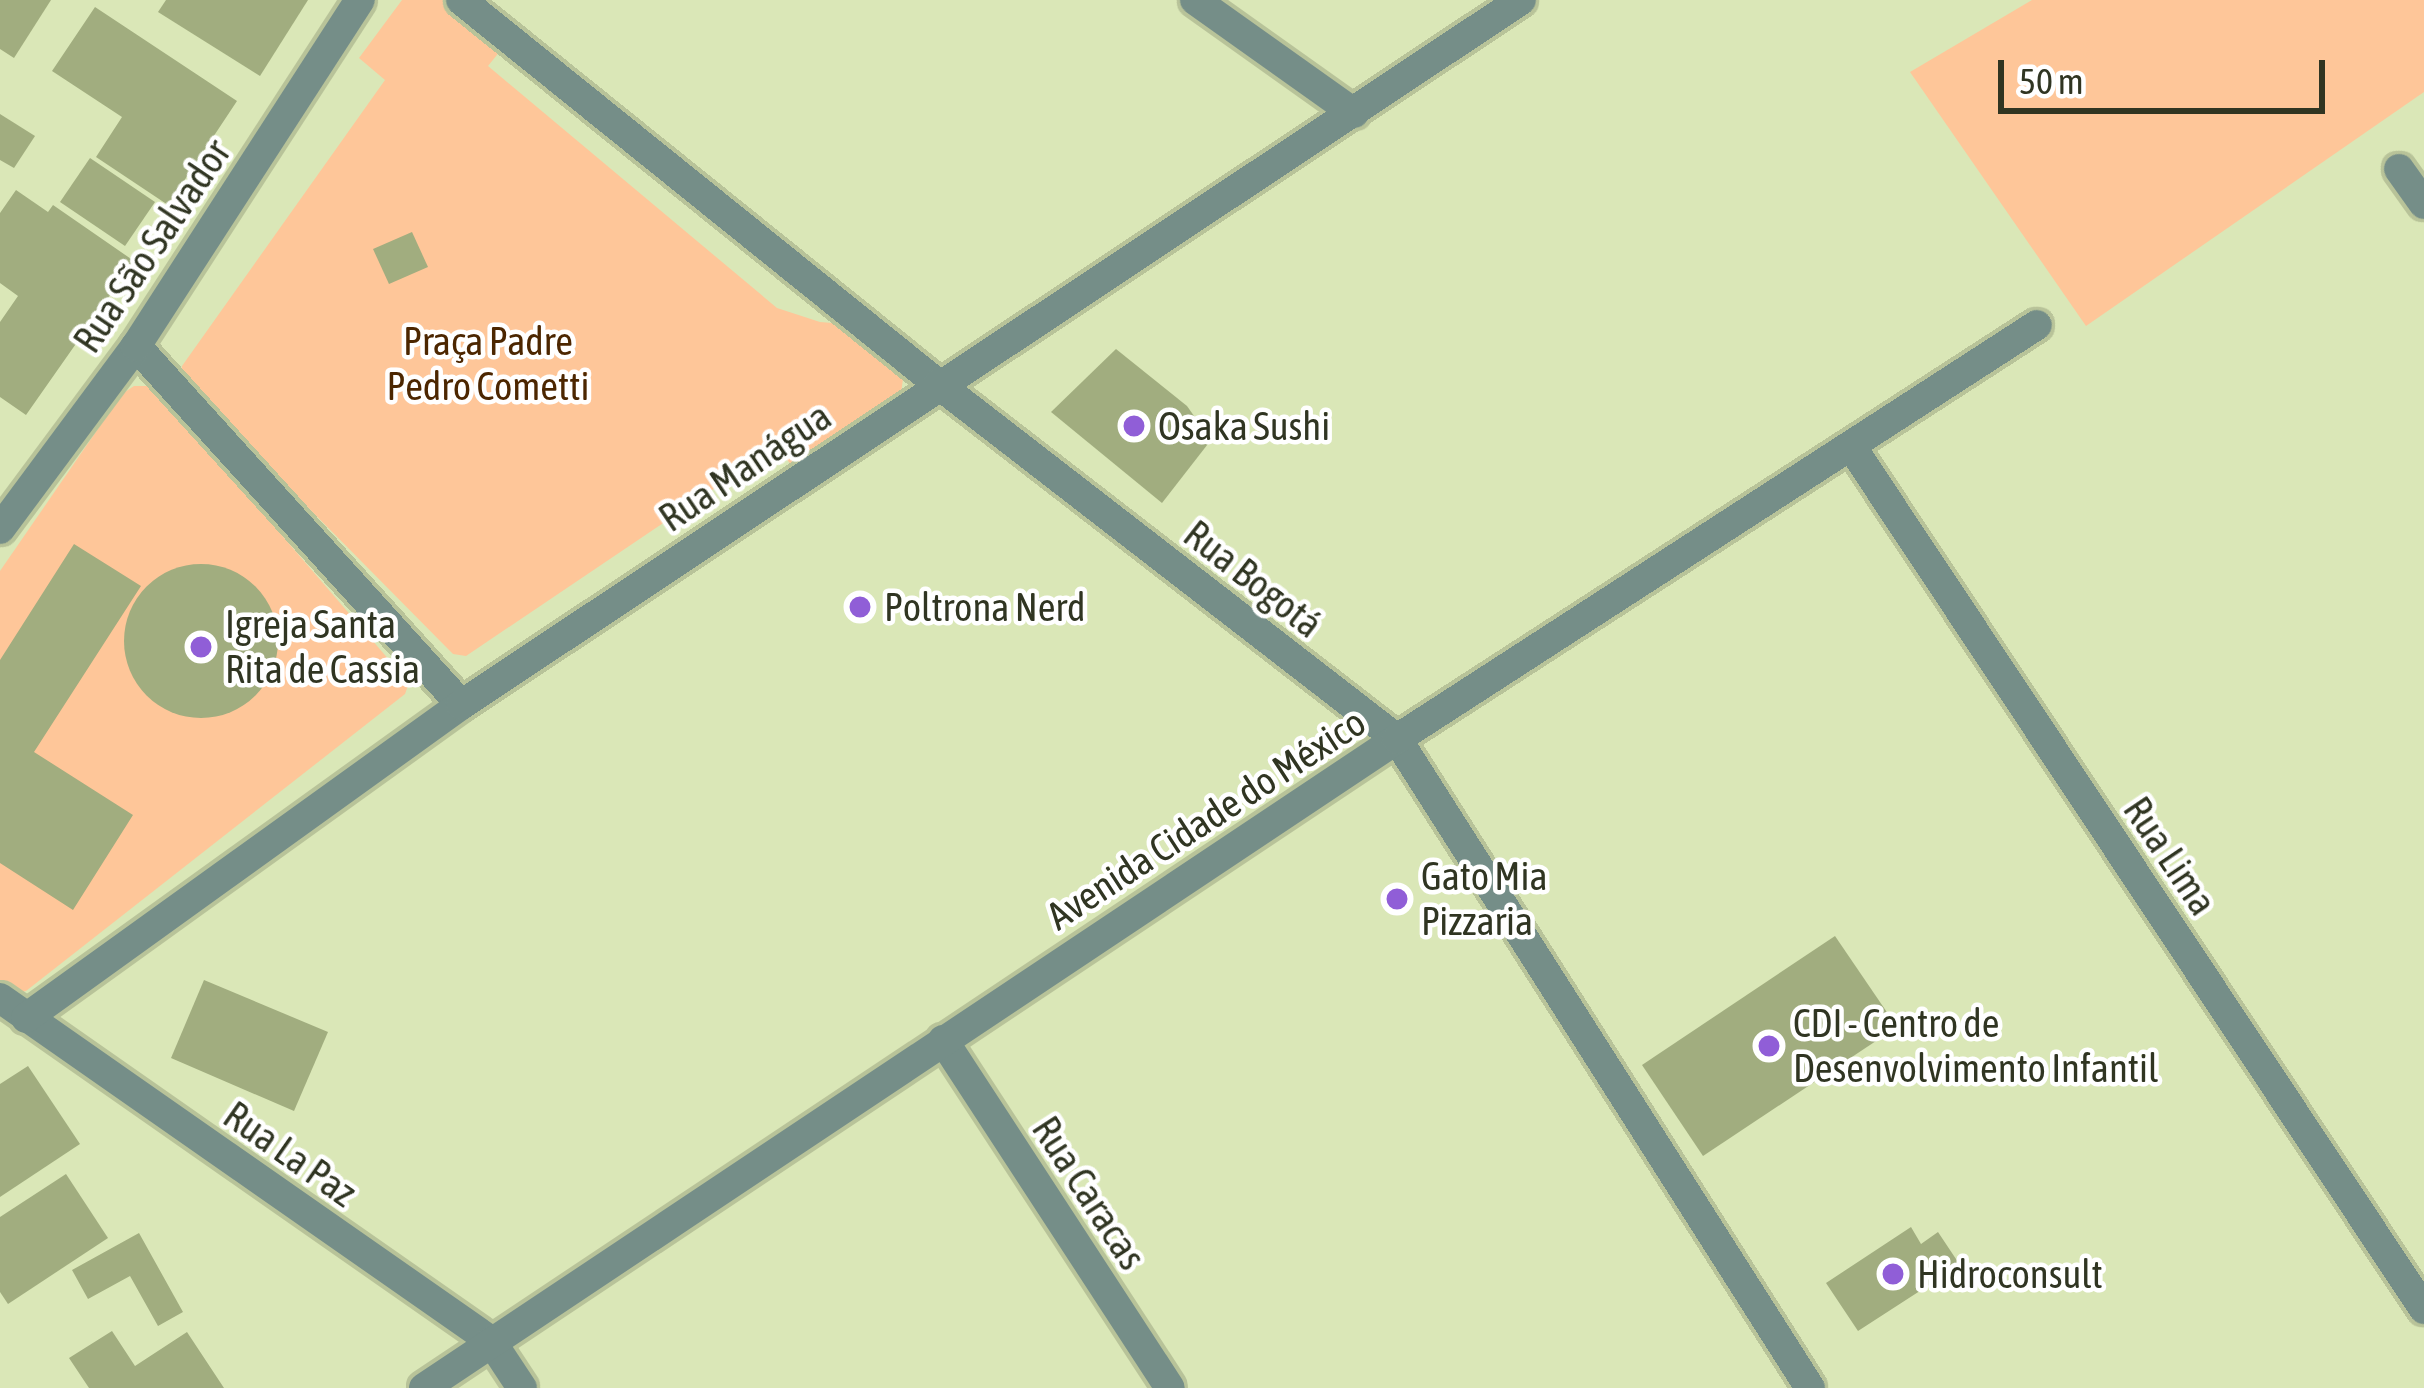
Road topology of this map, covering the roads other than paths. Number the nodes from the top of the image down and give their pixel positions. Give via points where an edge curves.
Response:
1 (360, 0) edge
2 (461, 0) edge
3 (1195, 0) edge
4 (1521, 0) edge
5 (1354, 113) junction
6 (2399, 169) dead end
7 (2424, 204) edge
8 (2038, 326) dead end
9 (136, 346) junction
10 (938, 384) junction
11 (1851, 446) junction
12 (0, 529) edge
13 (461, 705) junction
14 (1397, 740) junction
15 (0, 998) edge
16 (26, 1018) junction
17 (943, 1040) junction
18 (2424, 1309) edge
19 (491, 1341) junction
20 (424, 1388) edge
21 (522, 1388) edge
22 (1170, 1388) edge
23 (1810, 1388) edge

1 - 9 street, Rua São Salvador
2 - 10 street, Rua Bogotá
3 - 5 street
4 - 5 street, Rua Manágua
5 - 10 street, Rua Manágua
6 - 7 street
8 - 11 street, Avenida Cidade do México
9 - 12 street, Rua São Salvador
9 - 13 street
10 - 13 street, Rua Manágua
10 - 14 street, Rua Bogotá
11 - 14 street, Avenida Cidade do México
11 - 18 street, Rua Lima
13 - 16 street, Rua Manágua
14 - 17 street, Avenida Cidade do México
14 - 23 street, Rua Bogotá
15 - 16 street, Rua La Paz
16 - 19 street, Rua La Paz
17 - 19 street, Avenida Cidade do México
17 - 22 street, Rua Caracas
19 - 20 street, Avenida Cidade do México
19 - 21 street, Rua La Paz

